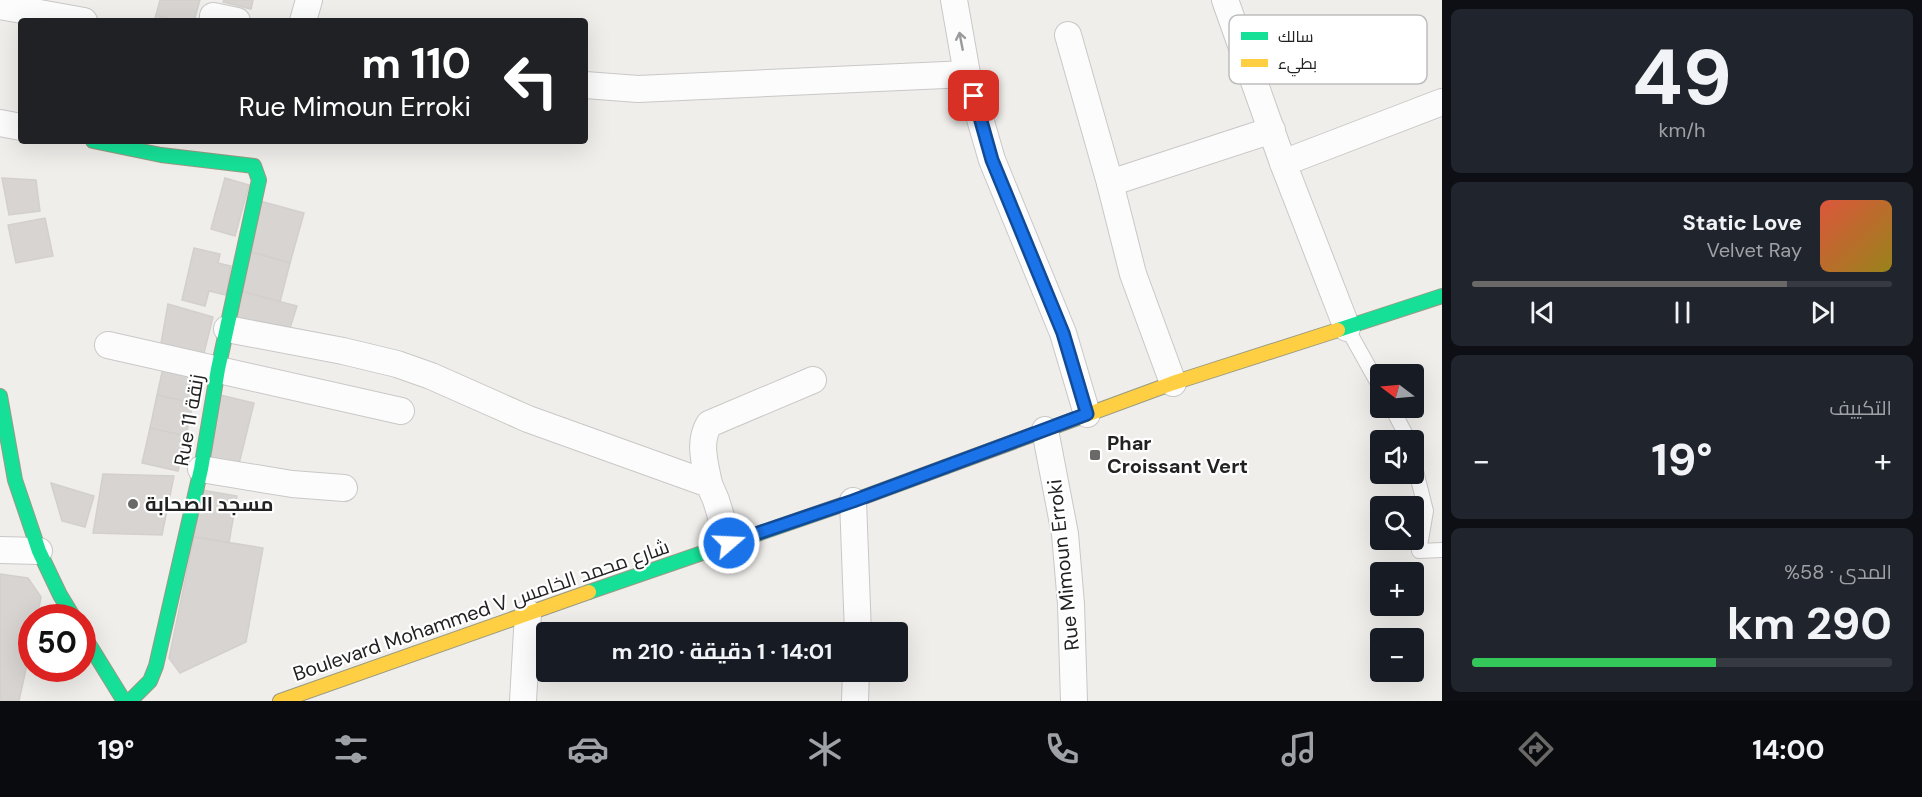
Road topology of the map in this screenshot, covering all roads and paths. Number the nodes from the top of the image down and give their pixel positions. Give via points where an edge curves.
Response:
1 (309, 0) edge
2 (954, 0) edge
3 (1226, 0) edge
4 (0, 6) edge
5 (1231, 15) edge
6 (67, 18) edge
7 (304, 18) edge
8 (1068, 35) dead end
9 (967, 74) junction
10 (1256, 84) edge
11 (588, 85) edge
12 (1442, 102) edge
13 (0, 123) edge
14 (18, 126) edge
15 (1272, 130) junction
16 (108, 144) edge
17 (197, 150) edge
18 (1283, 162) junction
19 (1110, 183) junction
20 (1442, 296) edge
21 (1347, 328) junction
22 (227, 329) junction
23 (108, 345) dead end
24 (218, 369) junction
25 (1370, 369) edge
26 (813, 380) dead end
27 (1173, 383) junction
28 (0, 396) edge
29 (401, 411) dead end
30 (1087, 414) junction
31 (1045, 430) junction
32 (201, 469) junction
33 (709, 484) junction
34 (1419, 484) edge
35 (344, 488) dead end
36 (853, 501) junction
37 (729, 543) junction
38 (0, 550) edge
39 (1442, 550) edge
40 (39, 551) junction
41 (65, 604) edge
42 (528, 613) junction
43 (858, 622) edge
44 (96, 656) edge
45 (856, 682) edge
46 (124, 701) edge
47 (130, 701) edge
48 (280, 701) edge
49 (523, 701) edge
50 (855, 701) edge
51 (1074, 701) edge

1 - 7 street
9 -> 2 street
3 - 5 street
4 - 6 street
8 - 19 street
9 - 11 street via 638,89
9 - 30 street via 992,160 1063,333
10 - 15 street
12 - 18 street
13 - 14 street
15 - 18 street
15 - 19 street
16 - 17 main road via 161,155
17 - 22 main road, Rue 11 زنقة via 254,166 258,173 258,190
18 - 21 street
19 - 27 street via 1133,274
20 - 21 main road, Boulevard Mohammed V شارع محمد الخامس
21 - 25 lane
21 - 27 main road, Boulevard Mohammed V شارع محمد الخامس
22 - 24 main road, Rue 11 زنقة
22 - 33 street via 397,364 528,419
23 - 24 street
24 - 29 street
24 - 32 main road, Rue 11 زنقة
26 - 33 street via 710,424 702,445
27 - 30 main road, Boulevard Mohammed V شارع محمد الخامس
28 - 40 main road via 15,480
30 - 31 main road, Boulevard Mohammed V شارع محمد الخامس
31 - 36 main road, Boulevard Mohammed V شارع محمد الخامس
31 - 51 street, Rue Mimoun Erroki via 1065,534
32 - 35 street
32 - 47 main road, Rue 11 زنقة via 156,666 150,681
33 - 37 street
34 - 39 lane via 1426,511 1419,551
36 - 37 main road, Boulevard Mohammed V شارع محمد الخامس
36 - 43 street
37 - 42 main road, Boulevard Mohammed V شارع محمد الخامس
38 - 40 street
40 - 41 main road
42 - 48 main road, Boulevard Mohammed V شارع محمد الخامس
42 - 49 street
44 - 46 main road
45 - 50 street

